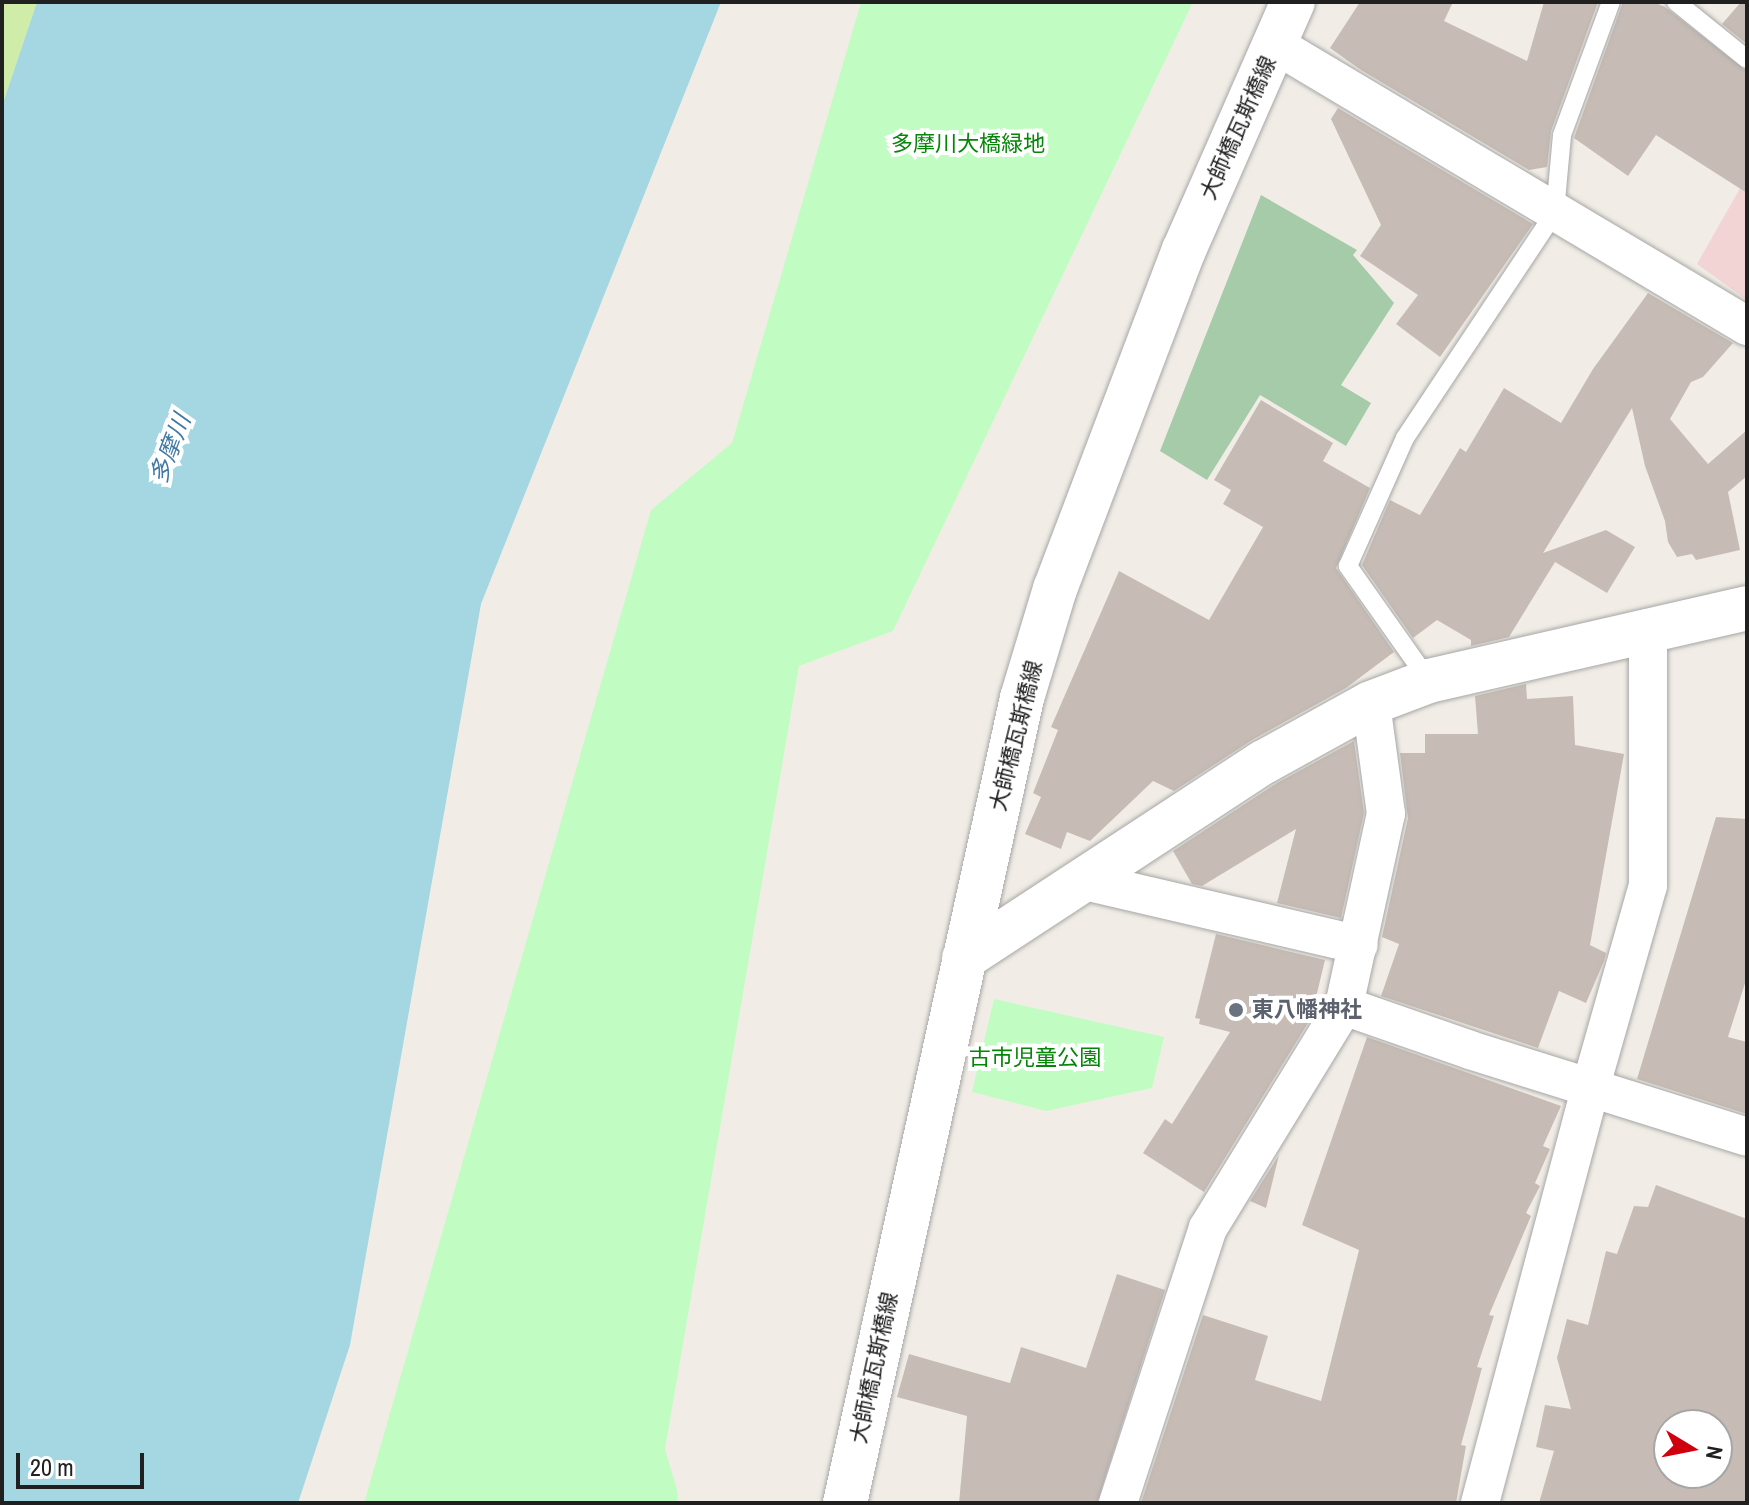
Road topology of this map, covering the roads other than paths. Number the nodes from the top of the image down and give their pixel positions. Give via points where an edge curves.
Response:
1 (1293, 2) edge
2 (1611, 2) edge
3 (1676, 2) edge
4 (1274, 44) junction
5 (1747, 59) edge
6 (1555, 212) junction
7 (1747, 326) edge
8 (1747, 608) edge
9 (1648, 628) junction
10 (1429, 681) junction
11 (1371, 703) junction
12 (1085, 881) junction
13 (1359, 945) junction
14 (964, 958) junction
15 (1344, 1006) junction
16 (1590, 1089) junction
17 (1747, 1137) edge
18 (845, 1503) edge
19 (1118, 1503) edge
20 (1480, 1503) edge

1 - 4 street, 大師橋瓦斯橋線
2 - 6 lane via 1562,135
3 - 5 lane
4 - 6 street
4 - 14 street, 大師橋瓦斯橋線 via 1184,250 1055,589 1022,698
6 - 7 street
6 - 10 lane via 1405,438 1348,566
8 - 9 street
9 - 10 street
9 - 16 street via 1648,886
10 - 11 street
11 - 12 street via 1264,762
11 - 13 street via 1386,814
12 - 13 street
12 - 14 street
13 - 15 street
14 - 18 street, 大師橋瓦斯橋線
15 - 16 street
15 - 19 street via 1208,1228
16 - 17 street
16 - 20 street

